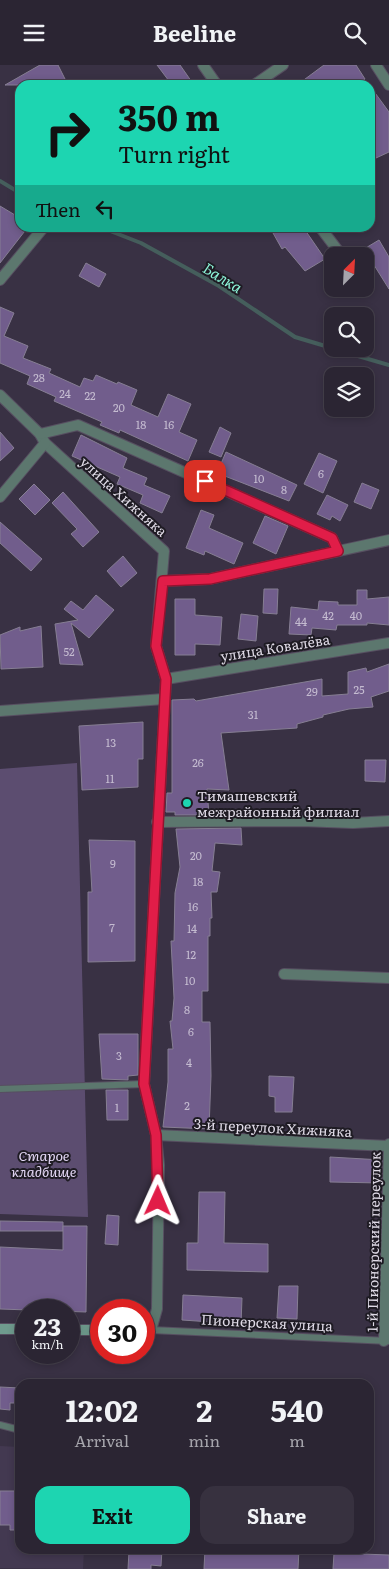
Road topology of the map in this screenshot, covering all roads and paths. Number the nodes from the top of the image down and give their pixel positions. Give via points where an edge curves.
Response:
1 (203, 65) edge
2 (283, 65) edge
3 (376, 65) edge
4 (214, 80) edge
5 (261, 80) edge
6 (389, 85) edge
7 (40, 232) edge
8 (324, 232) edge
9 (335, 247) edge
10 (0, 280) edge
11 (0, 395) edge
12 (43, 438) junction
13 (0, 497) edge
14 (389, 540) edge
15 (338, 551) junction
16 (163, 581) junction
17 (389, 643) edge
18 (166, 679) junction
19 (164, 699) junction
20 (0, 711) edge
21 (389, 821) edge
22 (158, 822) junction
23 (284, 974) dead end
24 (389, 979) edge
25 (144, 1084) junction
26 (0, 1089) edge
27 (156, 1135) junction
28 (389, 1145) edge
29 (155, 1313) edge
30 (0, 1329) edge
31 (15, 1329) edge
32 (155, 1330) edge
33 (386, 1341) edge
34 (0, 1425) edge
35 (15, 1429) edge

1 - 4 street
2 - 5 street
3 - 6 street
7 - 10 street
8 - 9 street
11 - 12 street, улица Хижняка
12 - 13 street
12 - 15 street via 78,425 332,538
12 - 16 street, улица Хижняка via 164,551
14 - 15 street
15 - 16 street via 210,579
16 - 18 street, улица Хижняка via 156,646
17 - 18 street, улица Ковалёва
18 - 19 street, улица Хижняка
19 - 20 street
19 - 22 street, улица Хижняка
21 - 22 street
22 - 25 street, улица Хижняка
23 - 24 street
25 - 26 lane
25 - 27 street, улица Хижняка
27 - 28 street, 3-й переулок Хижняка
27 - 29 street, улица Хижняка via 159,1165
28 - 33 street, 1-й Пионерский переулок
30 - 31 street
32 - 33 lane, Пионерская улица
34 - 35 lane

